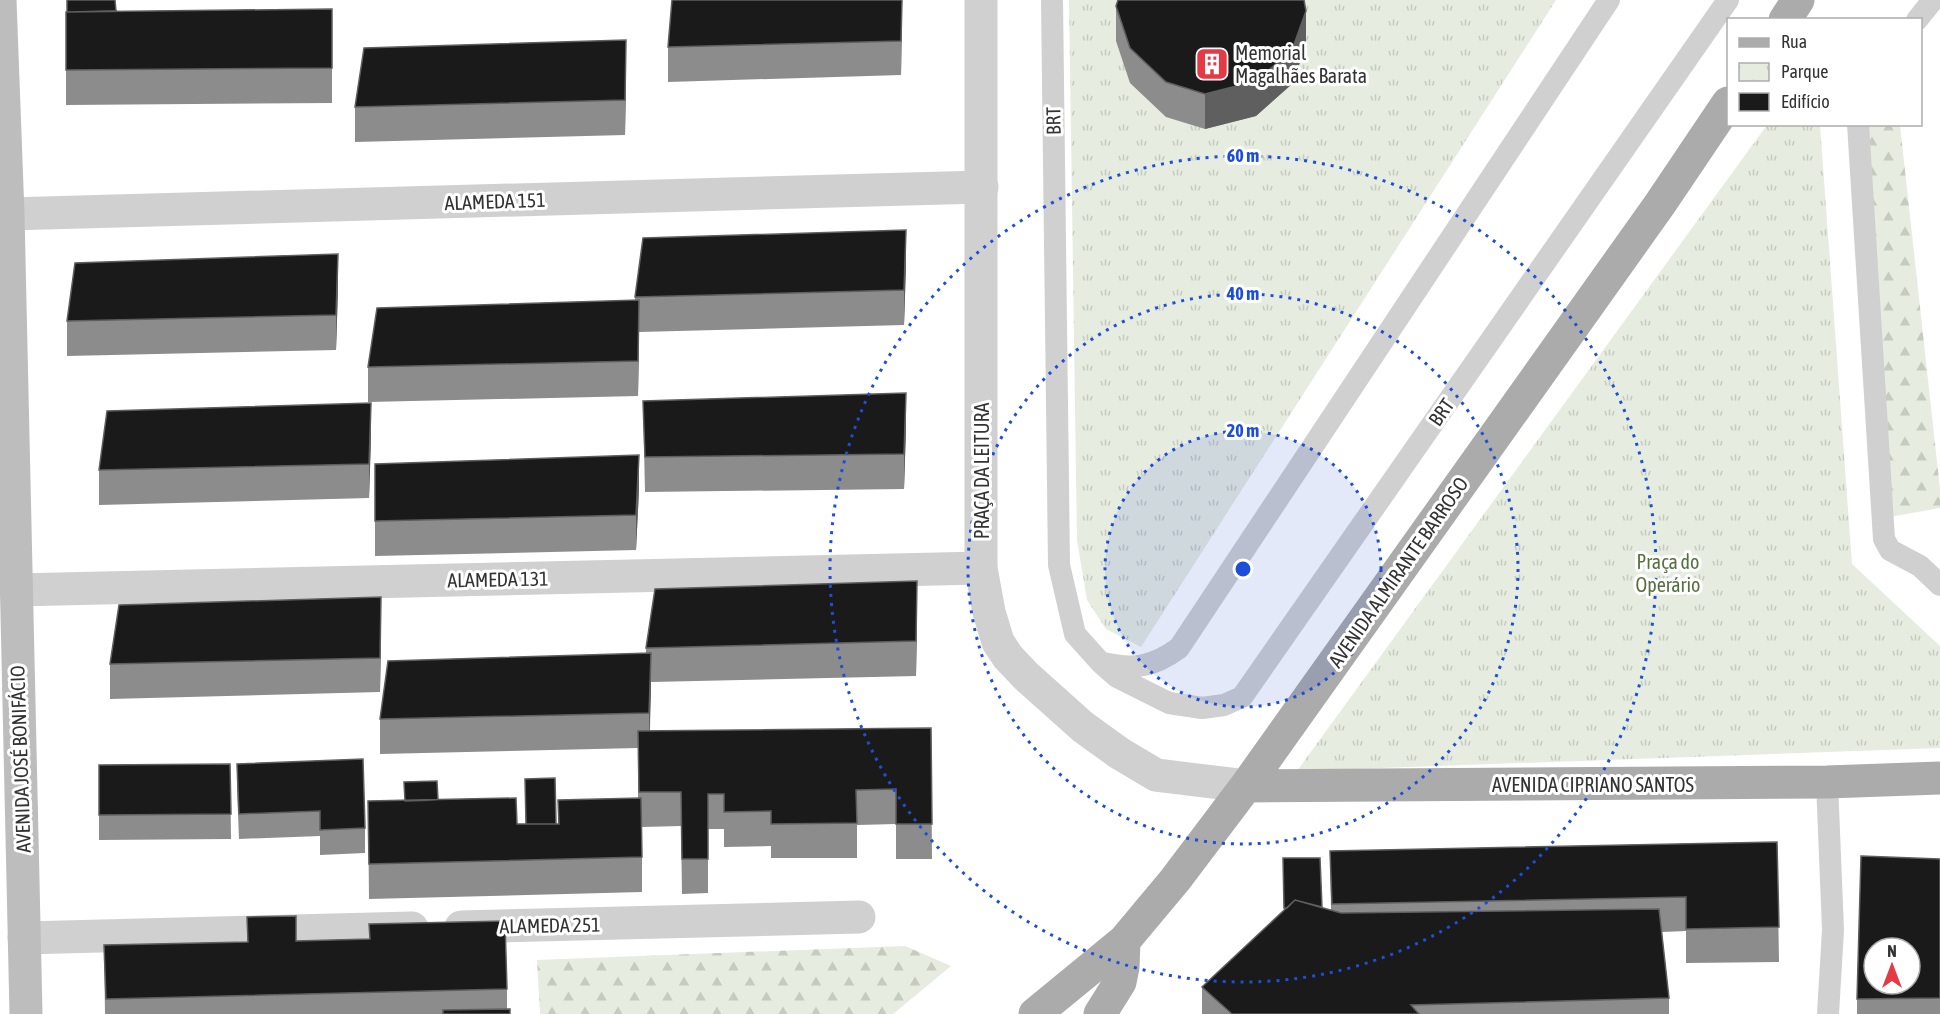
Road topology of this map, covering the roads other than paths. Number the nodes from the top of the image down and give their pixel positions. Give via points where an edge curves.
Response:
1 (0, 0) edge
2 (981, 0) edge
3 (1052, 0) edge
4 (1610, 0) edge
5 (1728, 0) edge
6 (1798, 0) edge
7 (1933, 0) edge
8 (1786, 18) edge
9 (1919, 18) edge
10 (1727, 104) edge
11 (1858, 126) edge
12 (982, 187) junction
13 (4, 196) edge
14 (6, 487) edge
15 (1930, 561) edge
16 (981, 568) junction
17 (1940, 585) edge
18 (15, 590) junction
19 (1101, 663) junction
20 (1940, 778) edge
21 (1827, 782) junction
22 (1246, 786) junction
23 (859, 917) dead end
24 (24, 938) junction
25 (1124, 941) junction
26 (26, 1014) edge
27 (1035, 1014) edge
28 (1100, 1014) edge
29 (1828, 1014) edge

1 - 13 main road, AVENIDA JOSÉ BONIFÁCIO
2 - 12 street, PRAÇA DA LEITURA
3 - 19 lane, BRT via 1059,565 1075,634
4 - 19 lane via 1179,648 1143,666
5 - 19 lane, BRT via 1242,697 1202,708 1169,703 1117,676
6 - 8 main road
7 - 9 lane
10 - 22 main road, AVENIDA ALMIRANTE BARROSO
11 - 15 lane via 1884,539 1890,550
12 - 13 street, ALAMEDA 151
12 - 16 street, PRAÇA DA LEITURA
13 - 14 main road, AVENIDA JOSÉ BONIFÁCIO
14 - 18 main road, AVENIDA JOSÉ BONIFÁCIO
15 - 17 lane
16 - 18 street, ALAMEDA 131
16 - 22 street, PRAÇA DA LEITURA via 998,642 1026,676 1083,728 1156,775
18 - 24 main road, AVENIDA JOSÉ BONIFÁCIO
20 - 21 main road, AVENIDA CIPRIANO SANTOS
21 - 22 main road, AVENIDA CIPRIANO SANTOS
21 - 29 lane via 1833,930
22 - 25 main road, AVENIDA ALMIRANTE BARROSO
23 - 24 street, ALAMEDA 251
24 - 26 main road, AVENIDA JOSÉ BONIFÁCIO
25 - 27 main road, AVENIDA ALMIRANTE BARROSO
25 - 28 main road via 1120,982

